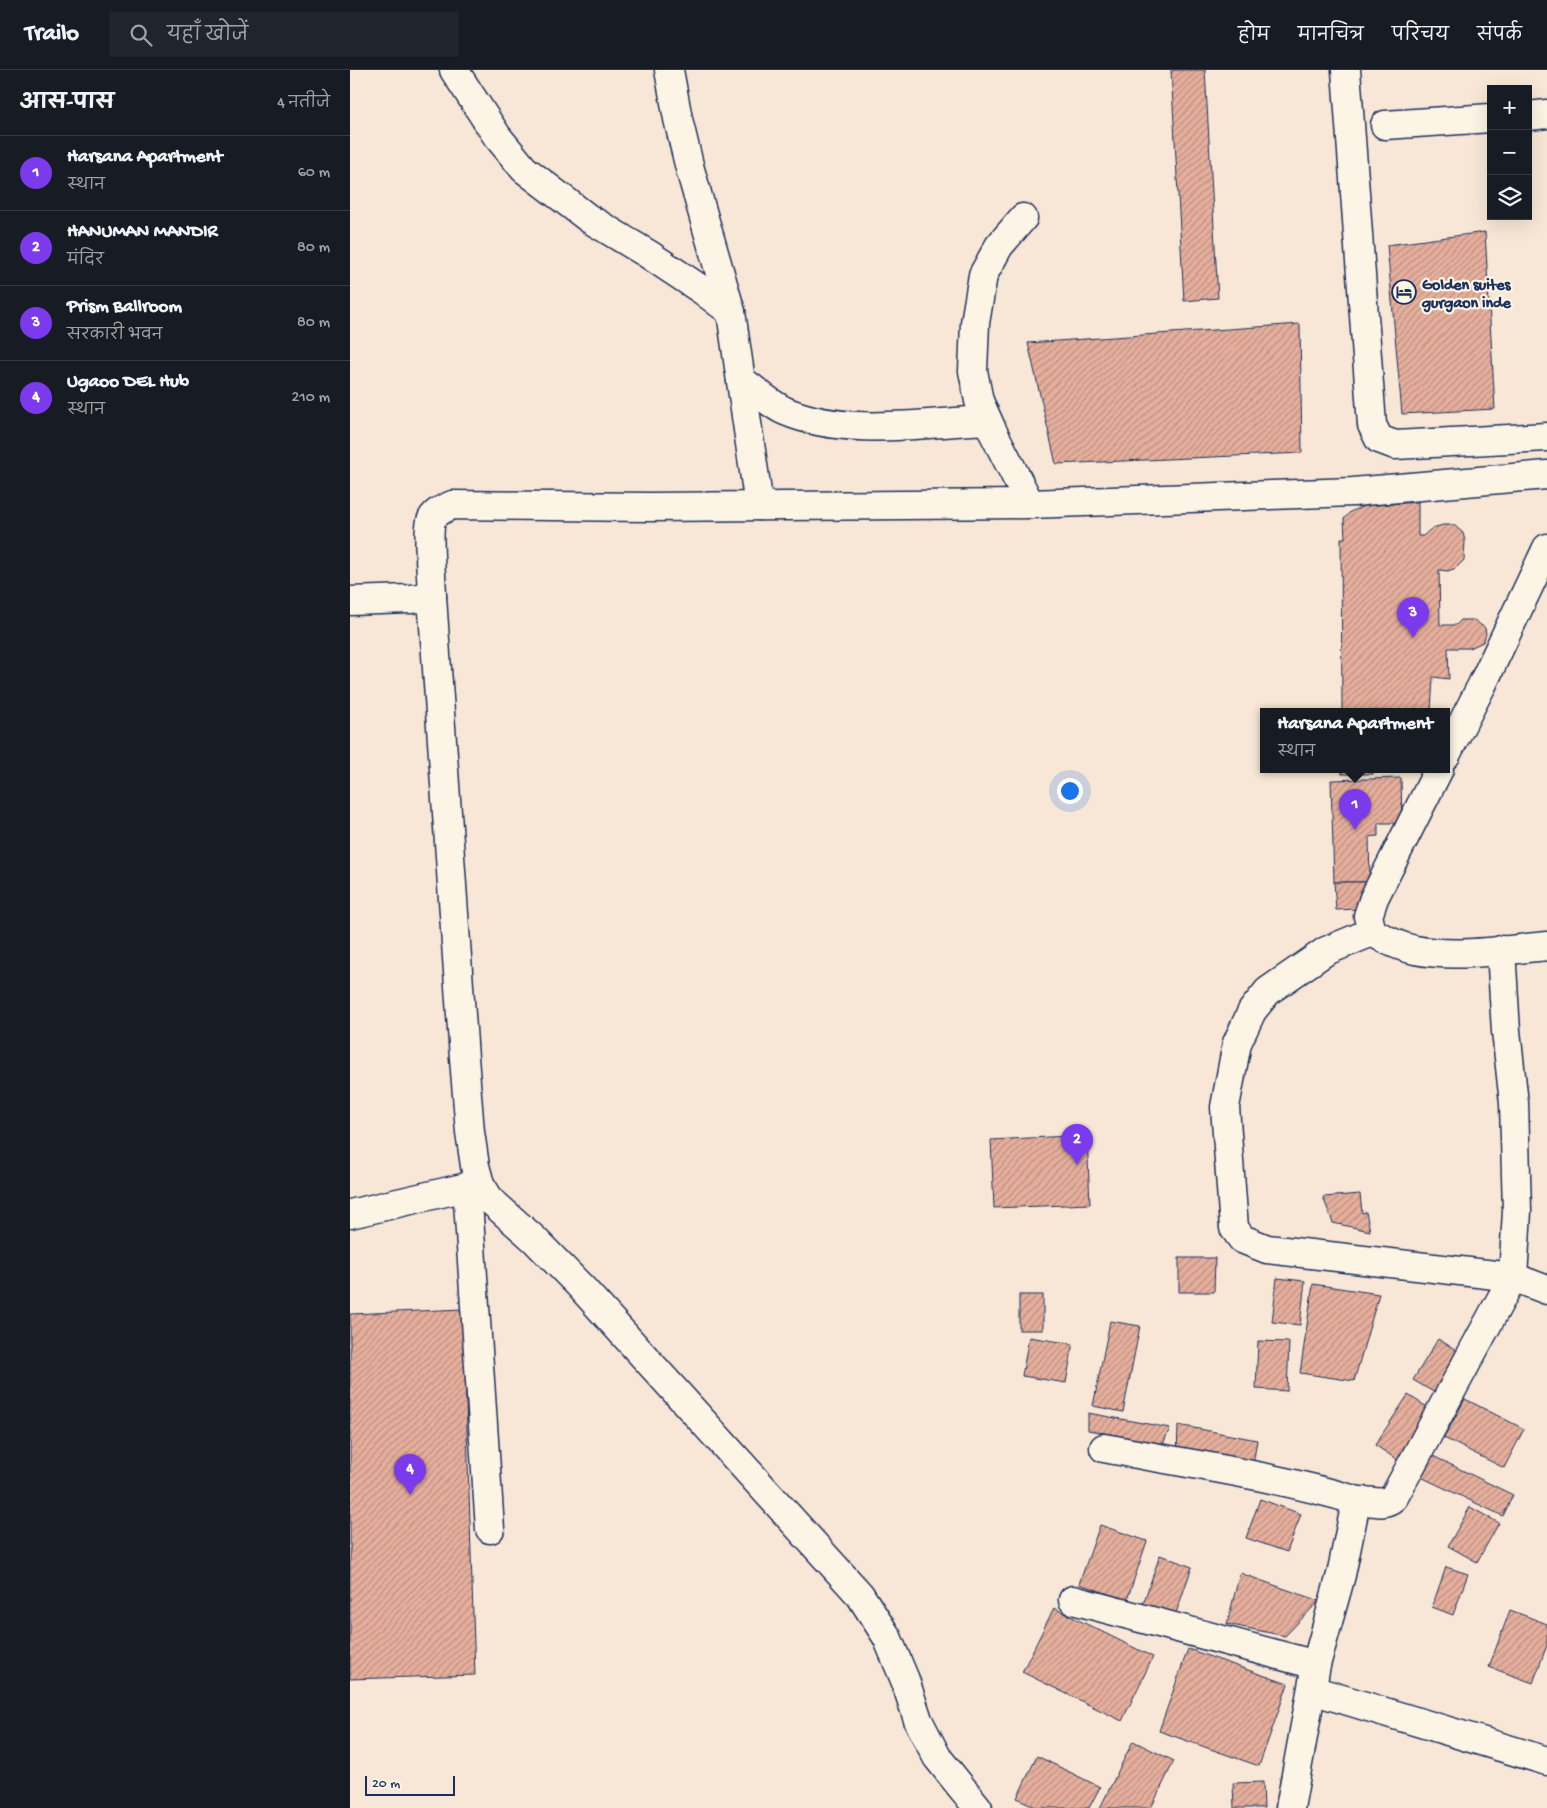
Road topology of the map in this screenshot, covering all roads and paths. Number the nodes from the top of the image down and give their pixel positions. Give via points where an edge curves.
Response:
1 (454, 70) edge
2 (669, 70) edge
3 (1346, 70) edge
4 (1547, 114) edge
5 (1532, 116) edge
6 (1487, 118) edge
7 (1385, 125) dead end
8 (1023, 218) dead end
9 (731, 312) junction
10 (741, 380) junction
11 (987, 420) junction
12 (1547, 437) edge
13 (1547, 475) edge
14 (1030, 504) junction
15 (759, 506) junction
16 (1547, 548) edge
17 (432, 597) junction
18 (350, 601) edge
19 (1450, 748) edge
20 (1438, 773) edge
21 (1372, 932) junction
22 (1547, 946) edge
23 (1501, 950) junction
24 (474, 1186) junction
25 (350, 1214) edge
26 (1513, 1277) junction
27 (1547, 1290) edge
28 (1104, 1448) dead end
29 (1358, 1501) junction
30 (490, 1529) dead end
31 (1074, 1600) dead end
32 (1314, 1678) junction
33 (1547, 1761) edge
34 (978, 1808) edge
35 (1290, 1808) edge

1 - 9 street via 497,136 524,169 588,218 648,254
2 - 9 street via 690,169
3 - 12 street via 1372,425 1379,439 1395,445
4 - 5 street
6 - 7 street
8 - 11 street via 999,246 984,275 975,323 973,371
9 - 10 street
10 - 11 street via 784,410 822,422 863,427
10 - 15 street
11 - 14 street
13 - 14 street via 1353,492
14 - 15 street
15 - 17 street via 452,505 437,512 431,522
16 - 19 street
17 - 18 street
17 - 24 street
20 - 21 street via 1374,898 1368,916
21 - 23 street via 1415,950 1456,953
21 - 26 street via 1326,951 1268,991 1252,1010 1237,1042 1225,1107 1234,1228 1242,1239 1266,1249
22 - 23 street
23 - 26 street via 1514,1103 1517,1211
24 - 25 street
24 - 30 street
24 - 34 street via 534,1238 581,1287 860,1595 887,1637 918,1720 937,1757
26 - 27 street
26 - 29 street via 1394,1498 1382,1503
28 - 29 street via 1337,1494
29 - 32 street
31 - 32 street
32 - 33 street
32 - 35 street

